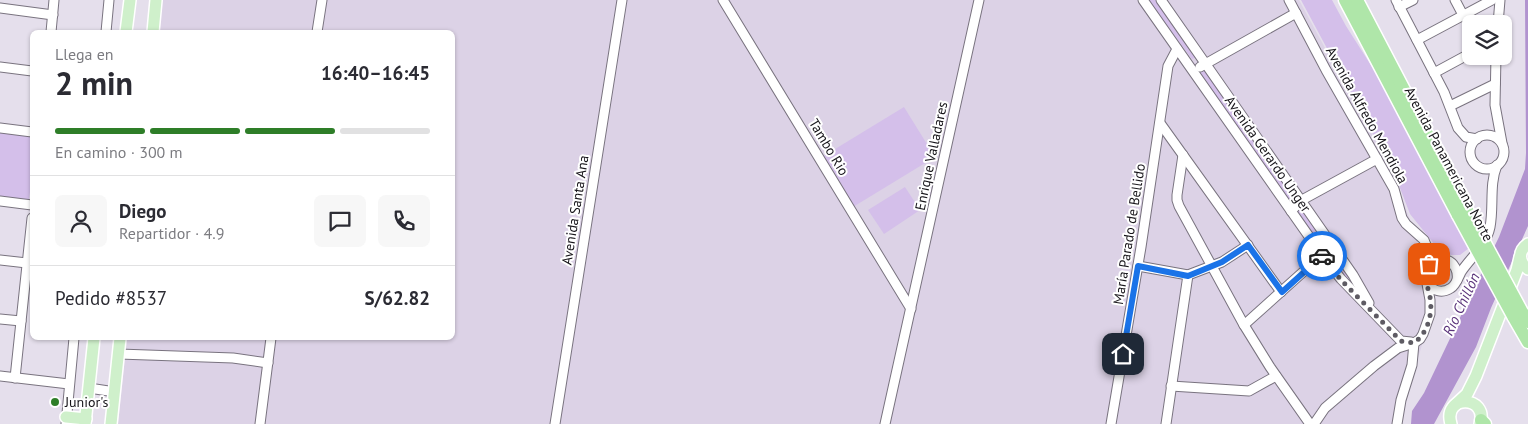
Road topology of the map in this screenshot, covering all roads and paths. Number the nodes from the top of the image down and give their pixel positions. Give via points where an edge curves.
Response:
1 (54, 0) edge
2 (109, 0) edge
3 (130, 0) edge
4 (156, 0) edge
5 (322, 0) edge
6 (622, 0) edge
7 (723, 0) edge
8 (970, 0) edge
9 (1142, 0) edge
10 (1161, 0) edge
11 (1289, 0) edge
12 (1345, 0) edge
13 (1356, 0) edge
14 (1413, 0) edge
15 (1454, 0) edge
16 (1492, 0) edge
17 (1500, 0) edge
18 (978, 4) edge
19 (1398, 4) edge
20 (0, 8) edge
21 (1296, 13) junction
22 (53, 15) junction
23 (1463, 15) joint
24 (1499, 15) edge
25 (1462, 16) edge
26 (51, 30) edge
27 (106, 30) edge
28 (126, 30) edge
29 (153, 30) edge
30 (317, 30) edge
31 (1417, 40) junction
32 (1177, 49) junction
33 (1462, 58) edge
34 (1205, 64) junction
35 (1496, 65) edge
36 (0, 67) edge
37 (30, 71) edge
38 (1193, 71) junction
39 (1434, 73) junction
40 (1495, 84) junction
41 (1450, 106) junction
42 (1498, 119) junction
43 (1160, 123) junction
44 (0, 128) edge
45 (30, 132) edge
46 (1487, 135) junction
47 (1476, 139) junction
48 (1503, 146) junction
49 (1183, 155) junction
50 (1377, 160) junction
51 (1497, 165) junction
52 (1481, 168) junction
53 (1492, 190) junction
54 (1302, 200) junction
55 (0, 201) edge
56 (30, 205) edge
57 (1291, 211) junction
58 (1462, 212) junction
59 (30, 236) edge
60 (1528, 244) edge
61 (1248, 245) junction
62 (1322, 255) junction
63 (1520, 257) junction
64 (1472, 259) junction
65 (0, 260) edge
66 (1450, 261) junction
67 (27, 263) junction
68 (1138, 266) junction
69 (1212, 266) junction
70 (1426, 268) junction
71 (1528, 270) edge
72 (1188, 276) junction
73 (1514, 278) junction
74 (1457, 280) junction
75 (1427, 283) junction
76 (1450, 289) junction
77 (1282, 292) junction
78 (911, 309) junction
79 (1430, 314) junction
80 (1521, 316) edge
81 (1378, 318) junction
82 (0, 319) edge
83 (21, 321) junction
84 (1244, 325) junction
85 (74, 340) edge
86 (94, 340) edge
87 (120, 340) edge
88 (271, 340) edge
89 (1528, 342) edge
90 (1414, 343) junction
91 (119, 354) junction
92 (268, 363) junction
93 (0, 376) edge
94 (1276, 376) junction
95 (1476, 376) junction
96 (15, 378) junction
97 (69, 384) junction
98 (1172, 386) junction
99 (89, 388) junction
100 (114, 392) junction
101 (1454, 406) junction
102 (1481, 419) edge
103 (66, 420) edge
104 (85, 422) edge
105 (111, 424) edge
106 (260, 424) edge
107 (555, 424) edge
108 (885, 424) edge
109 (1111, 424) edge
110 (1166, 424) edge
111 (1310, 424) edge
112 (1314, 424) edge
113 (1397, 424) edge
114 (1451, 424) edge

1 - 22 street
2 - 27 street
3 - 28 main road
4 - 29 main road
5 - 30 street
6 - 107 street, Avenida Santa Ana
7 - 78 street, Tambo Rio
8 - 18 street, Enrique Valladares
9 - 32 street, Avenida Gerardo Unger
10 - 34 street, Avenida Gerardo Unger
11 - 21 street, Avenida Alfredo Mendiola
12 - 58 highway, Avenida Panamericana Norte
13 - 58 highway, Avenida Panamericana Norte
14 - 19 street
15 - 23 street
16 - 23 street
17 - 24 street
18 - 78 street, Enrique Valladares
19 - 31 street
20 - 22 street
21 - 34 street
21 - 50 street, Avenida Alfredo Mendiola
22 - 26 street
25 - 31 street
31 - 39 street
32 - 38 street, Avenida Gerardo Unger
32 - 43 street, María Parado de Bellido via 1168,66
33 - 39 street
34 - 38 street
34 - 54 street, Avenida Gerardo Unger
35 - 40 street
36 - 37 street
38 - 57 street, Avenida Gerardo Unger
39 - 41 street
40 - 41 street
40 - 42 street
41 - 47 street via 1458,128 1464,135
42 - 46 street
42 - 48 street
43 - 49 street
43 - 68 street, María Parado de Bellido
44 - 45 street
46 - 47 street
46 - 48 street via 1497,138
47 - 52 street via 1470,154
48 - 51 street via 1503,157
49 - 61 street
49 - 69 street via 1177,200
50 - 54 street
50 - 70 street, Avenida Alfredo Mendiola via 1394,189 1402,218 1426,244 1429,255
51 - 52 street
51 - 53 street
52 - 53 street
53 - 64 street via 1489,231
54 - 57 street
54 - 81 street, Avenida Gerardo Unger
55 - 56 street
57 - 62 street, Avenida Gerardo Unger
58 - 80 highway, Avenida Panamericana Norte, bridge
59 - 67 street
60 - 63 main road
61 - 69 street
61 - 77 street
62 - 77 street
62 - 81 street, Avenida Gerardo Unger
63 - 71 main road
63 - 73 main road
64 - 66 street
64 - 74 street
65 - 67 street
66 - 70 street via 1438,259
66 - 74 street via 1457,269
67 - 83 street
68 - 72 street
68 - 109 street, María Parado de Bellido
69 - 72 street
69 - 84 street
70 - 75 street, Avenida Alfredo Mendiola
71 - 73 main road
72 - 98 street
73 - 95 main road
74 - 76 street
75 - 76 street via 1434,290
75 - 79 street, Avenida Alfredo Mendiola
76 - 79 street
77 - 84 street
78 - 108 street, Enrique Valladares
79 - 90 street, Avenida Alfredo Mendiola via 1423,334
80 - 89 highway, Avenida Panamericana Norte
81 - 90 street, Avenida Gerardo Unger via 1401,341
82 - 83 street
83 - 96 street
84 - 94 street
85 - 97 street
86 - 99 main road
87 - 91 main road
88 - 92 street
90 - 112 street via 1398,348 1374,366 1325,408
90 - 113 street via 1412,365
91 - 92 street via 233,358
91 - 100 main road
92 - 106 street
93 - 96 street
94 - 98 street via 1249,391
94 - 111 street
95 - 101 main road via 1467,394
95 - 102 main road via 1474,393
96 - 97 street
97 - 103 street
98 - 110 street
99 - 100 street
99 - 104 main road
100 - 105 main road
101 - 102 main road via 1466,401 1474,404
101 - 114 main road via 1450,414
103 - 104 main road

